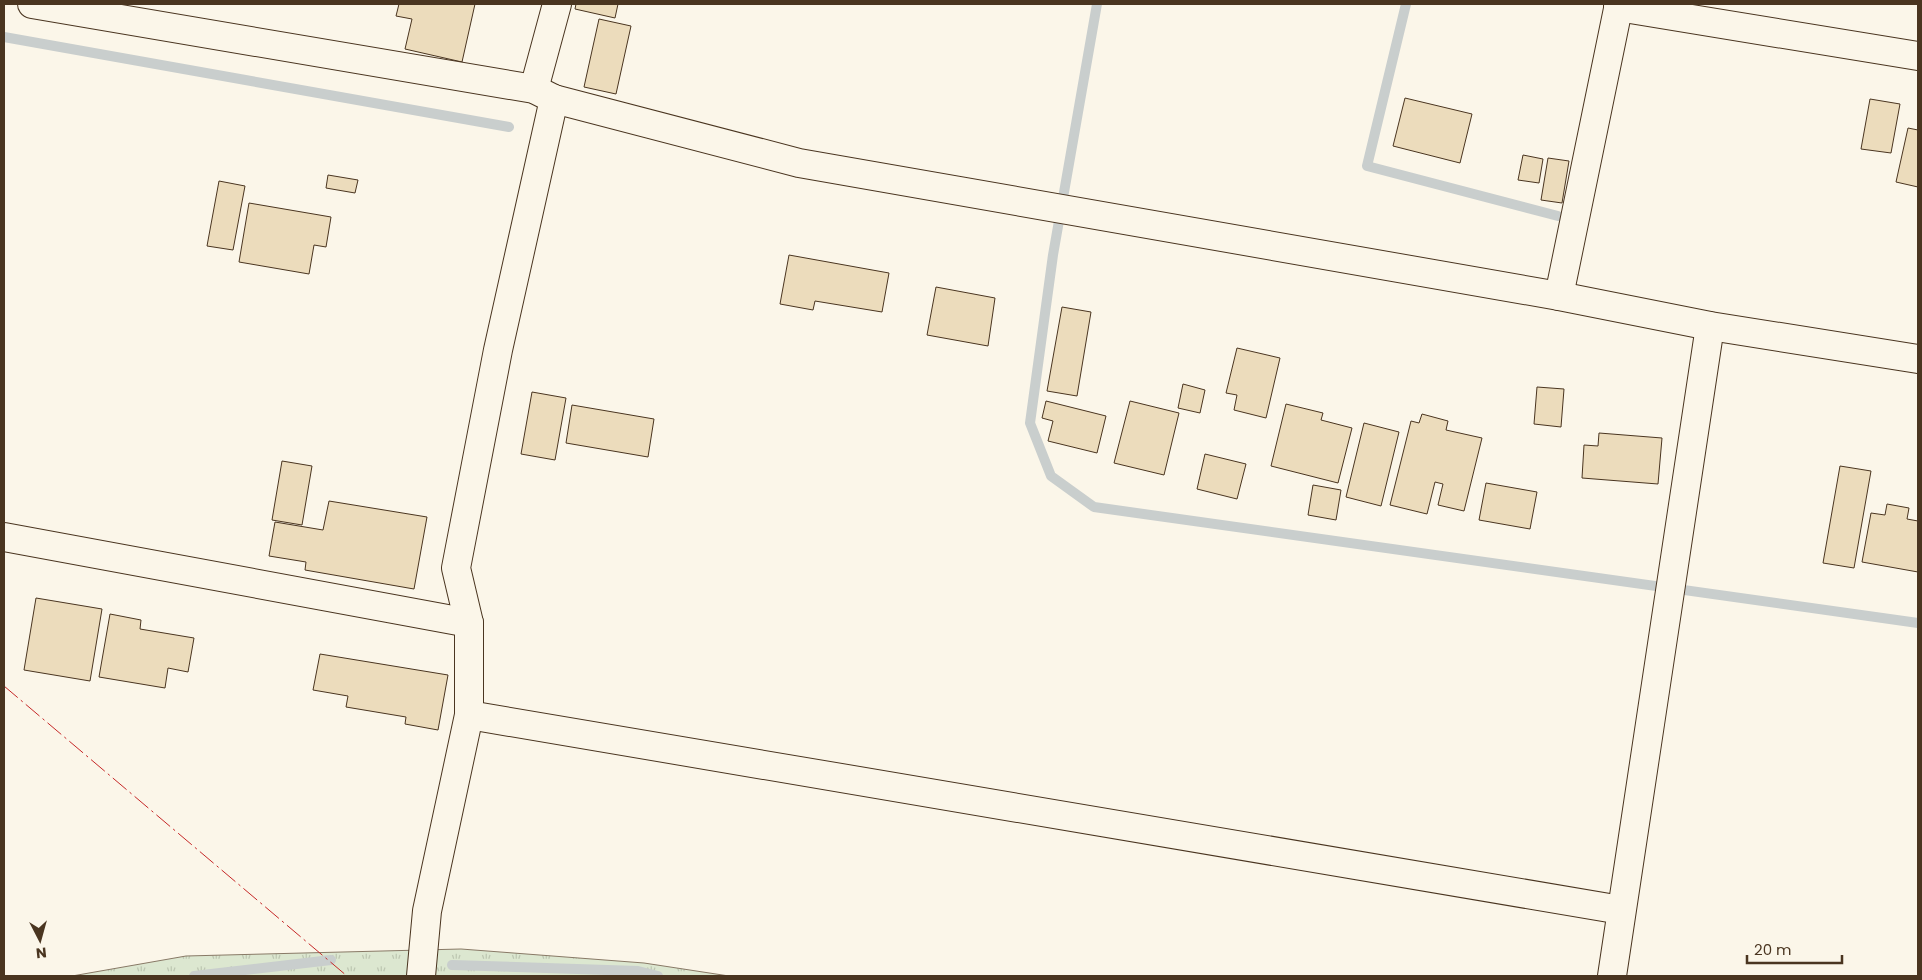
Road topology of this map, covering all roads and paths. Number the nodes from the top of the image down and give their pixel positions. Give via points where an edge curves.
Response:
1 (32, 4) edge
2 (557, 4) edge
3 (1619, 5) edge
4 (1918, 56) edge
5 (544, 94) junction
6 (1559, 296) junction
7 (1710, 326) junction
8 (1918, 359) edge
9 (4, 537) edge
10 (469, 623) junction
11 (469, 715) junction
12 (1621, 910) junction
13 (421, 976) edge
14 (1612, 976) edge

1 - 5 street
2 - 5 street
3 - 4 street
3 - 6 street
5 - 6 street via 800,164
5 - 10 street via 456,568
6 - 7 street
7 - 8 street
7 - 12 street
9 - 10 street
10 - 11 street
11 - 12 street
11 - 13 street via 428,911
12 - 14 street

